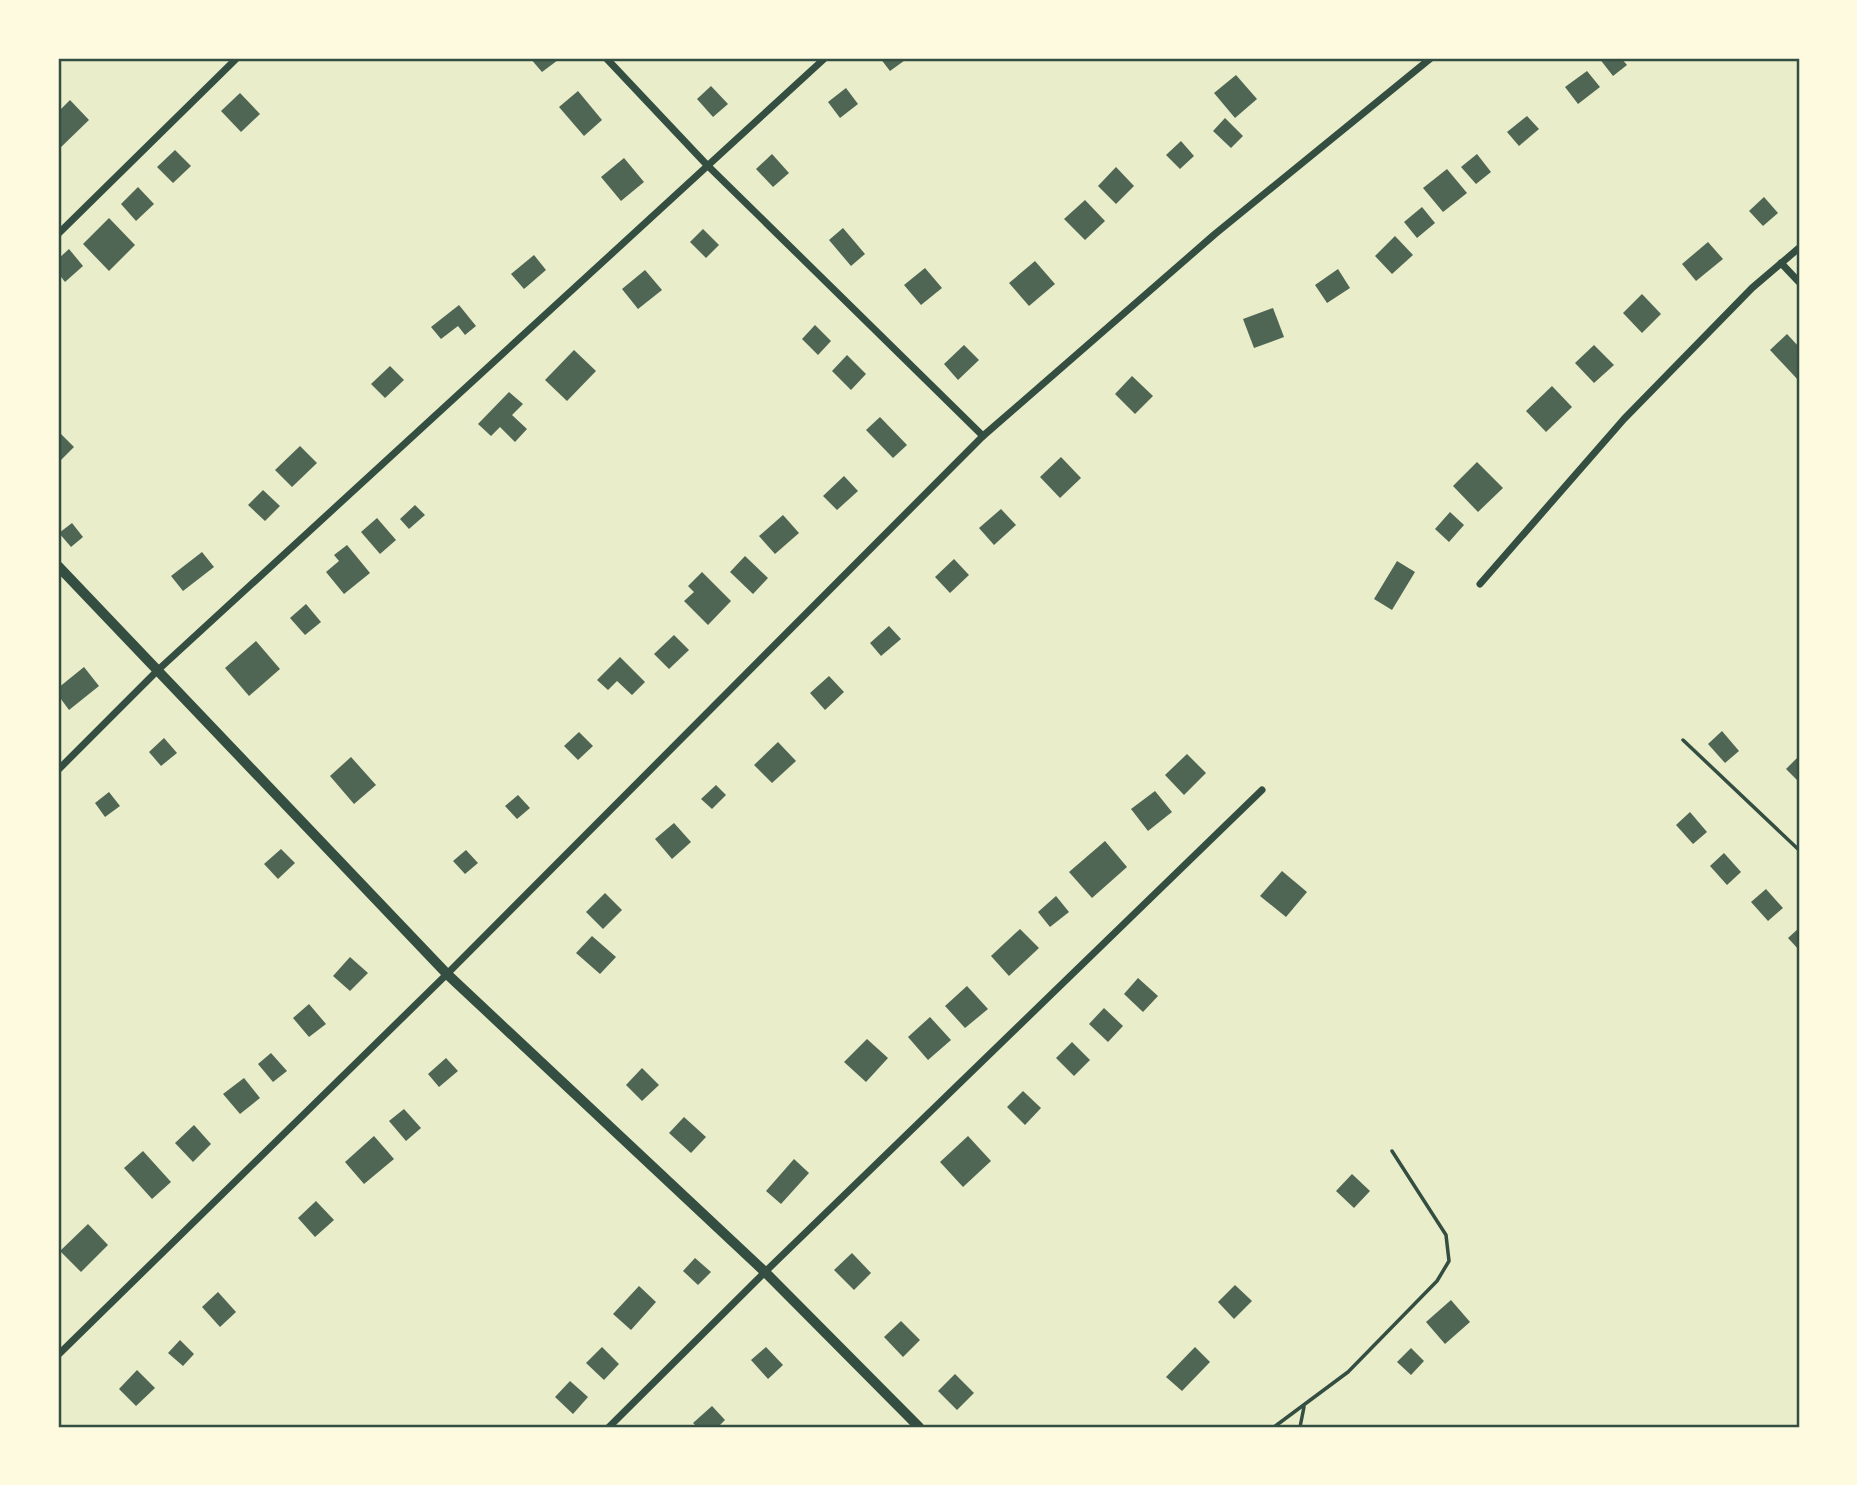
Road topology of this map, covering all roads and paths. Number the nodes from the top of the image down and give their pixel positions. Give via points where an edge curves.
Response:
1 (237, 58) edge
2 (606, 58) edge
3 (825, 58) edge
4 (1431, 58) edge
5 (706, 164) junction
6 (58, 234) edge
7 (1799, 248) edge
8 (1781, 263) junction
9 (1799, 282) edge
10 (983, 436) junction
11 (58, 566) edge
12 (1480, 584) dead end
13 (158, 670) junction
14 (1683, 740) dead end
15 (58, 770) edge
16 (1262, 790) dead end
17 (1799, 850) edge
18 (447, 974) junction
19 (1392, 1152) dead end
20 (765, 1272) junction
21 (58, 1355) edge
22 (1304, 1405) junction
23 (609, 1427) edge
24 (919, 1427) edge
25 (1274, 1427) edge
26 (1300, 1427) edge

1 - 6 street
2 - 5 street
3 - 5 street
4 - 10 street via 1215,234
5 - 10 street
5 - 13 street
7 - 8 street
8 - 9 street
8 - 12 street via 1624,419
10 - 18 street
11 - 13 main road
13 - 15 street
13 - 18 main road
14 - 17 lane
16 - 20 street
18 - 20 main road
18 - 21 street
19 - 22 lane via 1446,1235 1448,1261 1437,1280 1348,1372
20 - 23 street
20 - 24 main road
22 - 25 lane
22 - 26 lane

